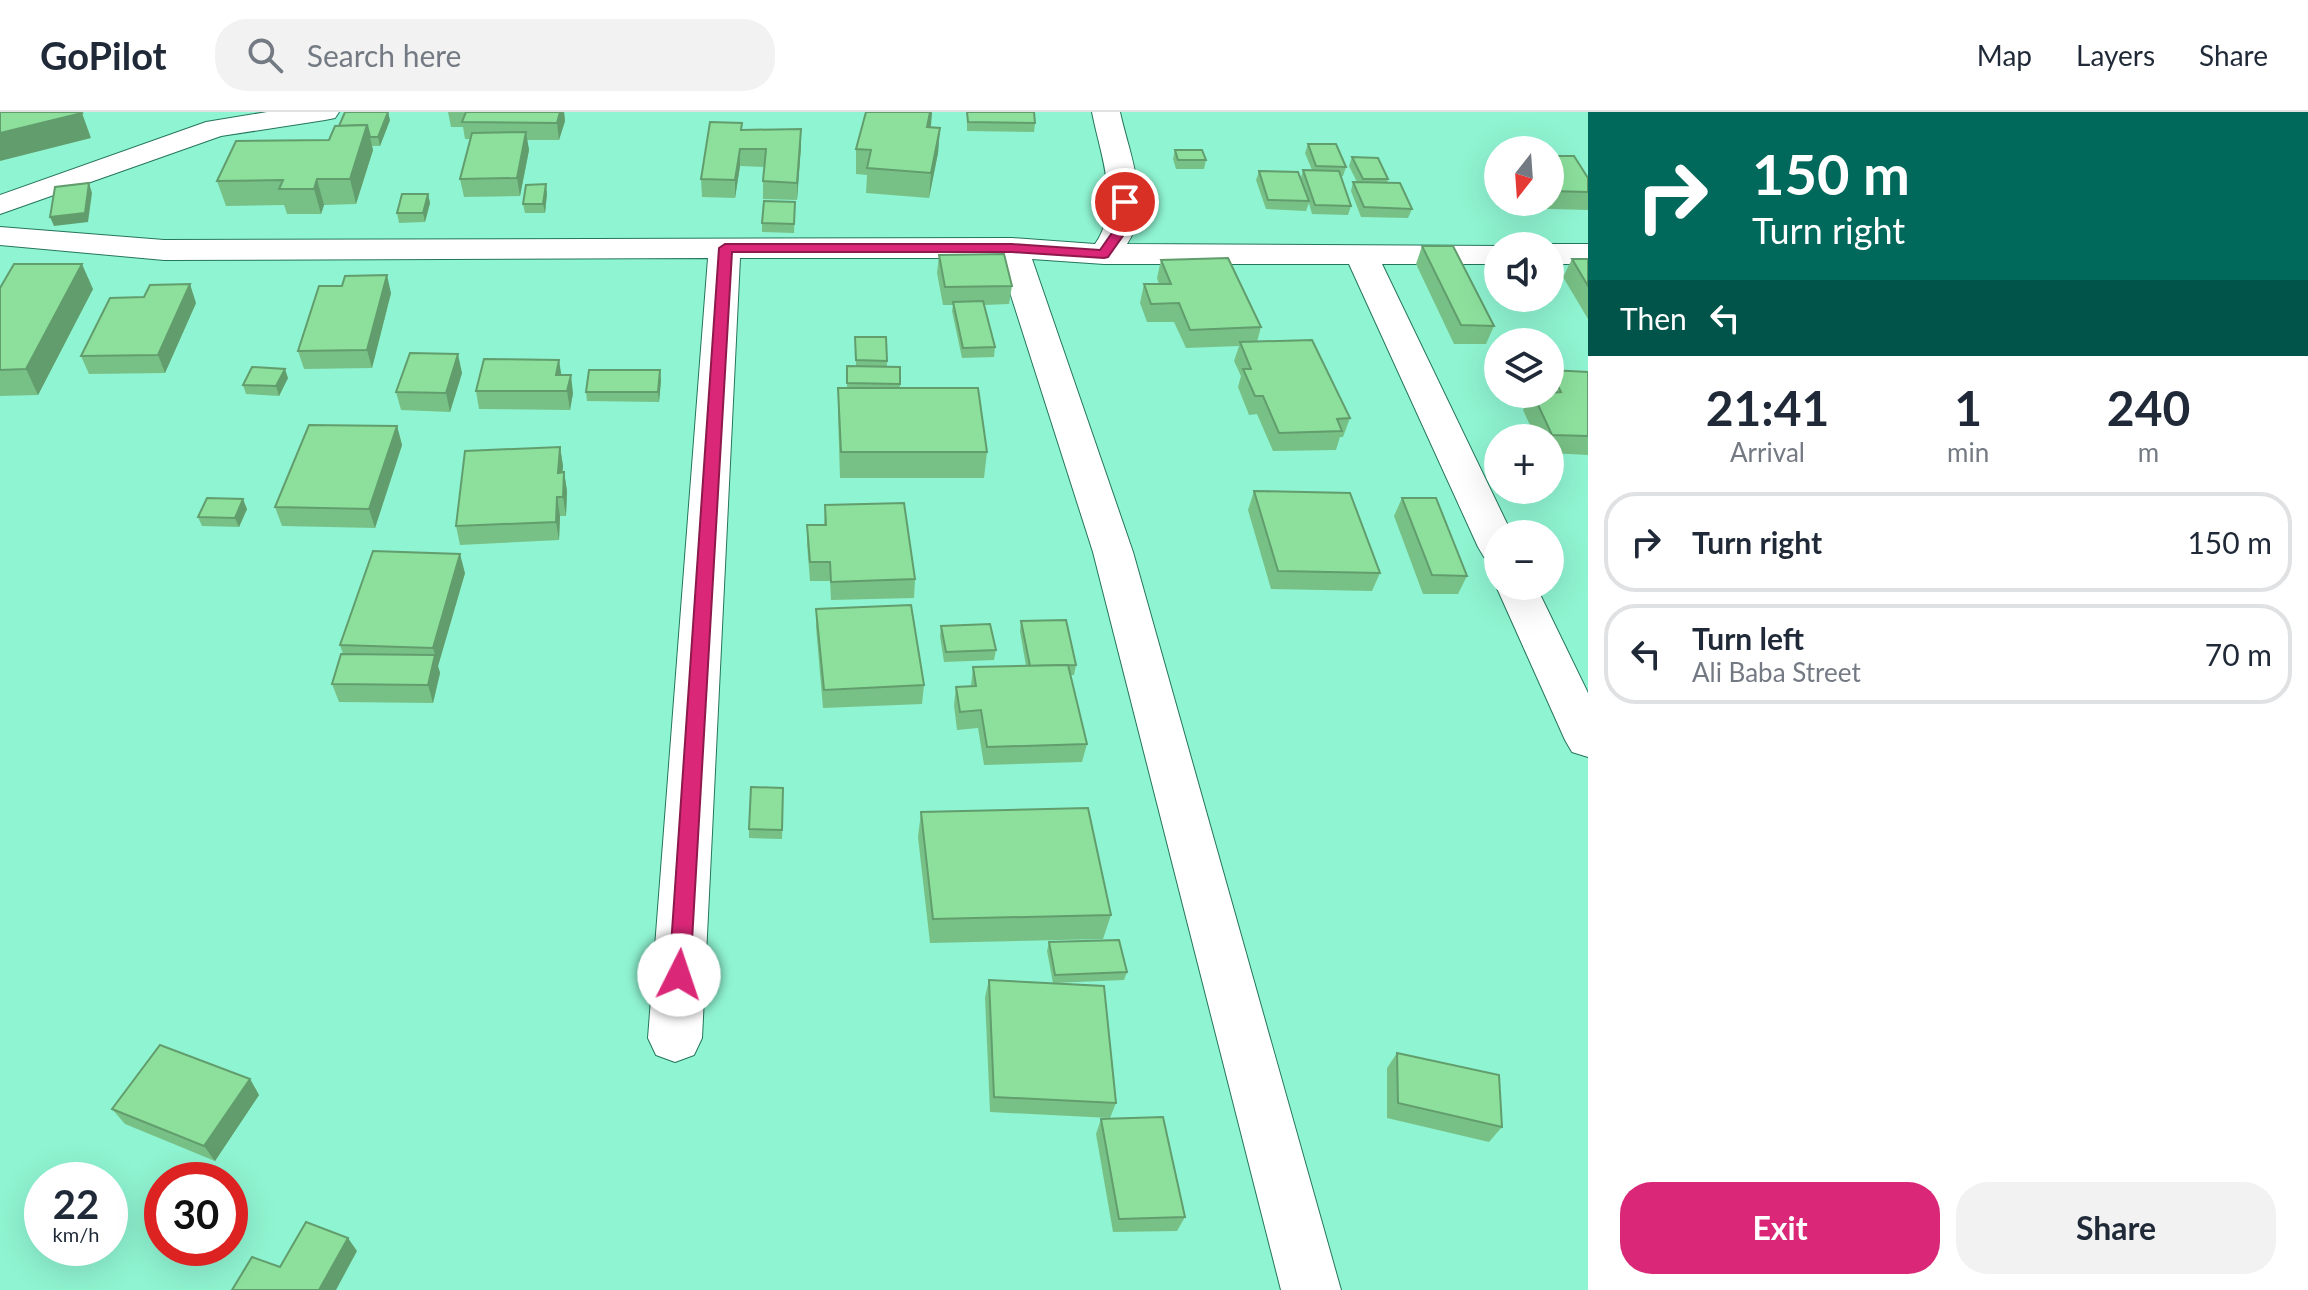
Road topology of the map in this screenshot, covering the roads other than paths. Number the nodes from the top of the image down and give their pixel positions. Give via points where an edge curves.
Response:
1 (1106, 112) edge
2 (309, 113) edge
3 (0, 205) edge
4 (0, 236) edge
5 (725, 248) junction
6 (1012, 248) junction
7 (1104, 254) junction
8 (1361, 254) junction
9 (1484, 254) edge
10 (1564, 254) edge
11 (1588, 254) edge
12 (1485, 520) edge
13 (1523, 600) edge
14 (1588, 740) edge
15 (675, 1038) dead end
16 (1311, 1290) edge

1 - 7 street via 1125,202 1121,230
2 - 3 street via 216,128
4 - 5 street via 164,250
5 - 6 street
5 - 15 street
6 - 7 street
6 - 16 street via 1113,552
7 - 8 street
8 - 9 street
8 - 12 street
10 - 11 street
13 - 14 street

